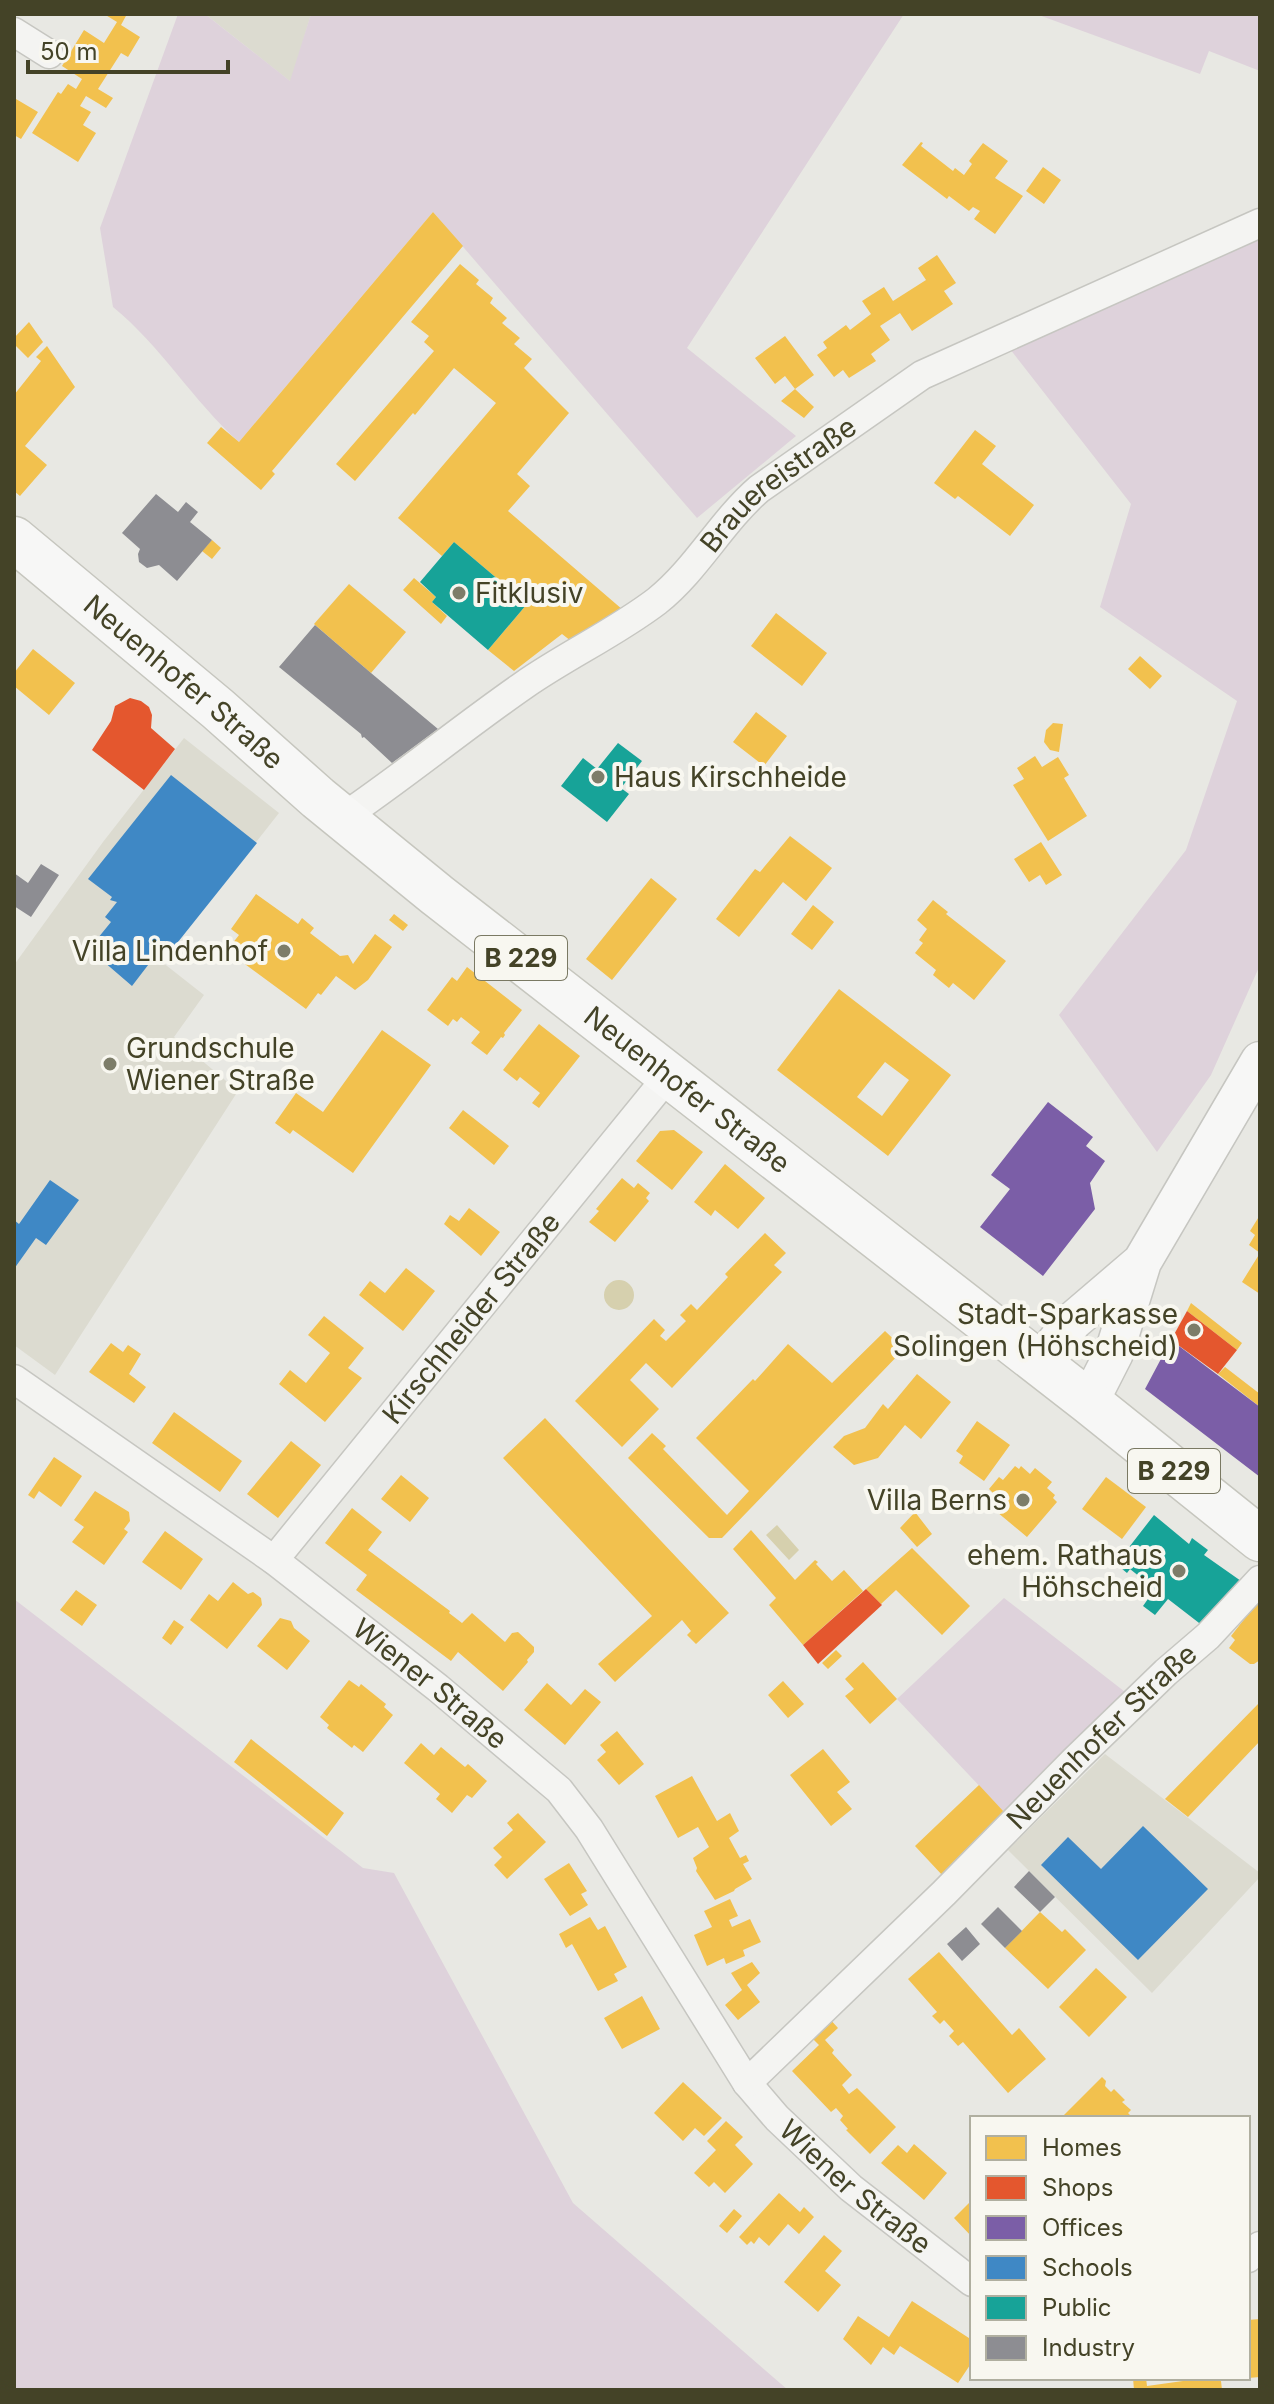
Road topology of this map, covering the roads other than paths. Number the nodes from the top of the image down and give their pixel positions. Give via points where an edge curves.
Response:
1 (14, 32) edge
2 (49, 54) dead end
3 (1260, 223) edge
4 (14, 539) edge
5 (342, 818) junction
6 (1260, 1061) edge
7 (669, 1075) junction
8 (1142, 1262) junction
9 (1039, 1364) junction
10 (14, 1379) edge
11 (1089, 1402) junction
12 (1260, 1539) edge
13 (274, 1560) junction
14 (1260, 1580) edge
15 (747, 2083) junction
16 (970, 2280) edge

1 - 2 street
3 - 5 street, Brauereistraße via 922,375 739,506 659,599 521,687
4 - 5 main road, Neuenhofer Straße / B 229
5 - 7 main road, Neuenhofer Straße / B 229
6 - 8 main road
7 - 9 main road, Neuenhofer Straße / B 229
7 - 13 street, Kirschheider Straße
8 - 9 main road via 1073,1321
8 - 11 main road via 1114,1353
9 - 11 main road, Neuenhofer Straße / B 229
10 - 13 street, Wiener Straße
11 - 12 main road, Neuenhofer Straße / B 229
13 - 15 street, Wiener Straße via 559,1790 589,1829
14 - 15 street, Neuenhofer Straße
15 - 16 street, Wiener Straße via 851,2188

